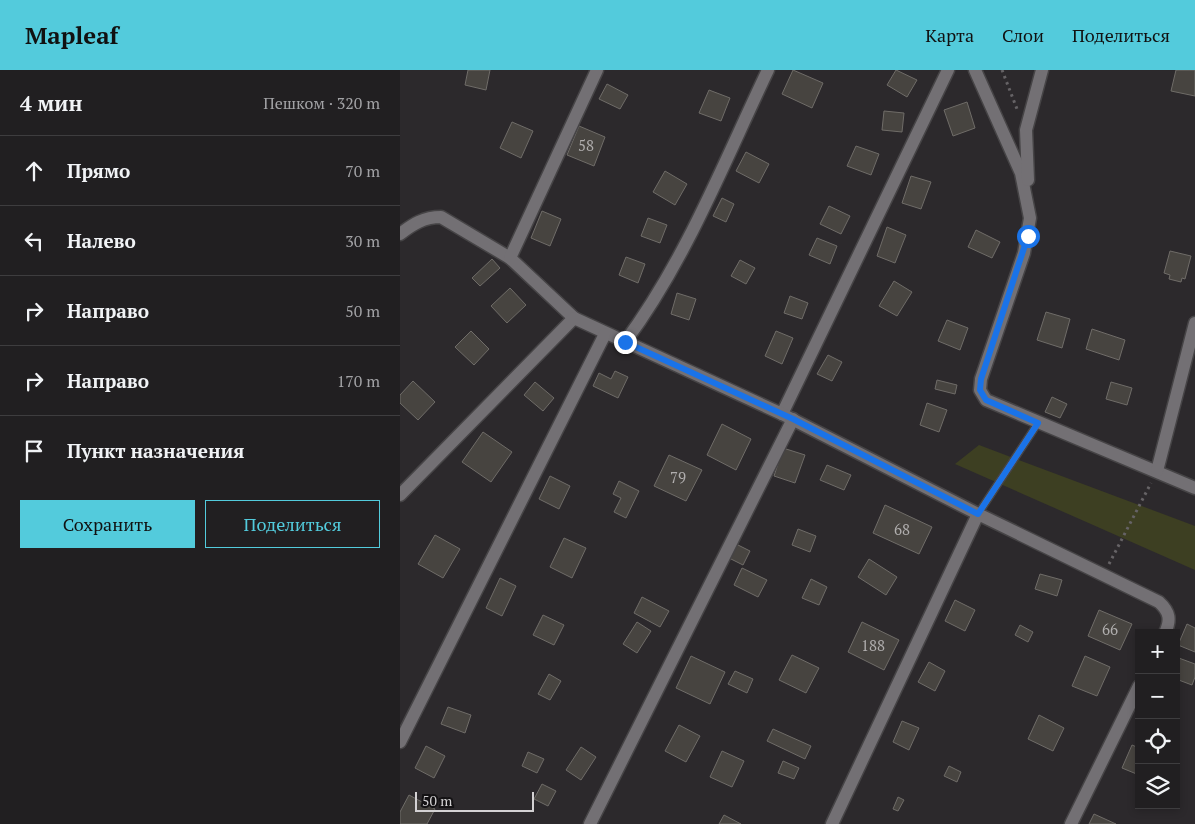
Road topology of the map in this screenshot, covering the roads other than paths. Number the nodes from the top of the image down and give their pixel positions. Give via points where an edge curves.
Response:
1 (597, 70) edge
2 (768, 70) edge
3 (948, 70) edge
4 (975, 70) edge
5 (1042, 70) edge
6 (1028, 204) junction
7 (400, 234) edge
8 (510, 258) junction
9 (574, 318) junction
10 (1195, 323) edge
11 (605, 334) junction
12 (625, 342) junction
13 (788, 417) junction
14 (1038, 423) junction
15 (1157, 471) junction
16 (1195, 488) edge
17 (400, 495) edge
18 (978, 514) junction
19 (1167, 629) edge
20 (1135, 694) edge
21 (400, 742) edge
22 (590, 824) edge
23 (832, 824) edge
24 (1071, 824) edge

1 - 8 street
2 - 12 street via 680,255 653,303
3 - 13 street
4 - 6 street via 1021,173
5 - 6 street via 1026,130
6 - 14 street via 1030,218 1024,253 980,390 986,400
7 - 8 street via 428,217 441,217
8 - 9 street
9 - 11 street
9 - 17 street
10 - 15 street
11 - 12 street
11 - 21 street
12 - 13 street
13 - 18 street
13 - 22 street
14 - 15 street
14 - 18 lane
15 - 16 street
18 - 19 street via 1159,602 1166,608
18 - 23 street
20 - 24 street

